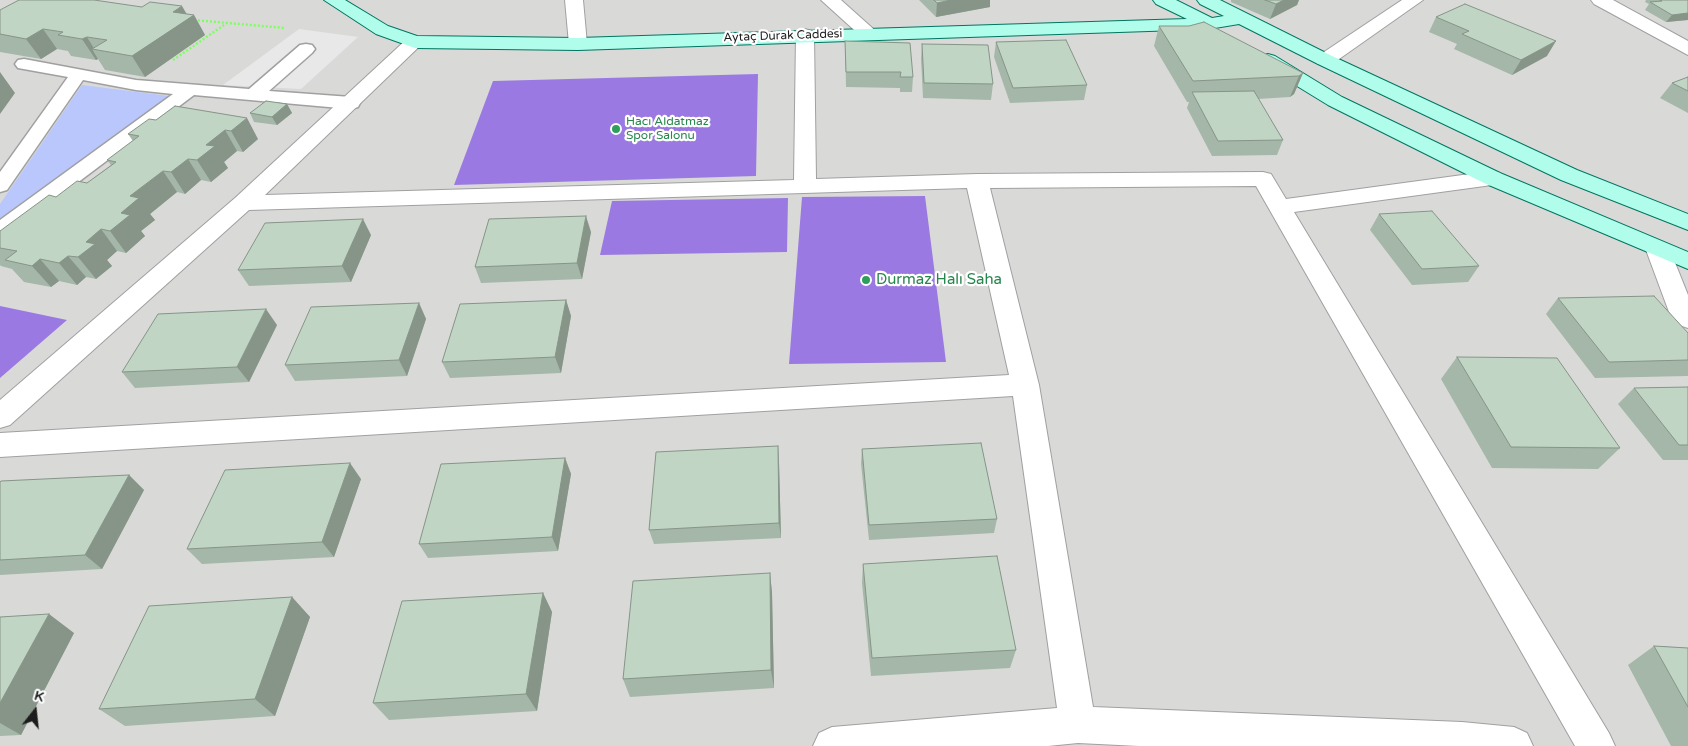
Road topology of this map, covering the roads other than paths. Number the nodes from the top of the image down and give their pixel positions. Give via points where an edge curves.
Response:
1 (333, 0) edge
2 (574, 0) edge
3 (830, 0) edge
4 (1162, 0) edge
5 (1206, 0) edge
6 (1414, 0) edge
7 (1600, 0) edge
8 (1242, 18) junction
9 (1209, 24) junction
10 (870, 34) junction
11 (805, 35) junction
12 (415, 42) junction
13 (578, 44) junction
14 (1688, 49) edge
15 (306, 50) road end
16 (1325, 60) junction
17 (24, 64) edge
18 (79, 74) junction
19 (190, 90) junction
20 (253, 95) junction
21 (351, 103) junction
22 (1492, 178) junction
23 (977, 181) junction
24 (0, 186) edge
25 (805, 186) junction
26 (243, 203) junction
27 (1281, 207) junction
28 (1688, 222) edge
29 (0, 230) edge
30 (1658, 250) junction
31 (1688, 261) edge
32 (1688, 319) edge
33 (1025, 385) junction
34 (0, 416) edge
35 (0, 445) edge
36 (1078, 725) junction
37 (832, 746) edge
38 (1514, 746) edge
39 (1596, 746) edge

1 - 12 main road, Aytaç Durak Caddesi via 382,30
2 - 13 street
3 - 10 street
4 - 9 main road
5 - 8 main road
6 - 16 street
7 - 14 street
8 - 9 main road, Aytaç Durak Caddesi
8 - 16 main road
9 - 10 main road, Aytaç Durak Caddesi
9 - 22 main road via 1335,101
10 - 11 main road, Aytaç Durak Caddesi
11 - 13 main road, Aytaç Durak Caddesi
11 - 25 street
12 - 13 main road, Aytaç Durak Caddesi
12 - 21 street
15 - 20 lane
16 - 28 main road via 1569,175
17 - 18 lane
18 - 19 lane via 136,85
18 - 24 lane
19 - 20 lane
19 - 29 lane
20 - 21 lane
21 - 26 street
22 - 27 street
22 - 30 main road
23 - 25 street
23 - 27 street via 1263,179
23 - 33 street
25 - 26 street
26 - 34 street
27 - 39 street
30 - 31 main road
30 - 32 street via 1682,312
33 - 35 street
33 - 36 street
36 - 37 street
36 - 38 street

